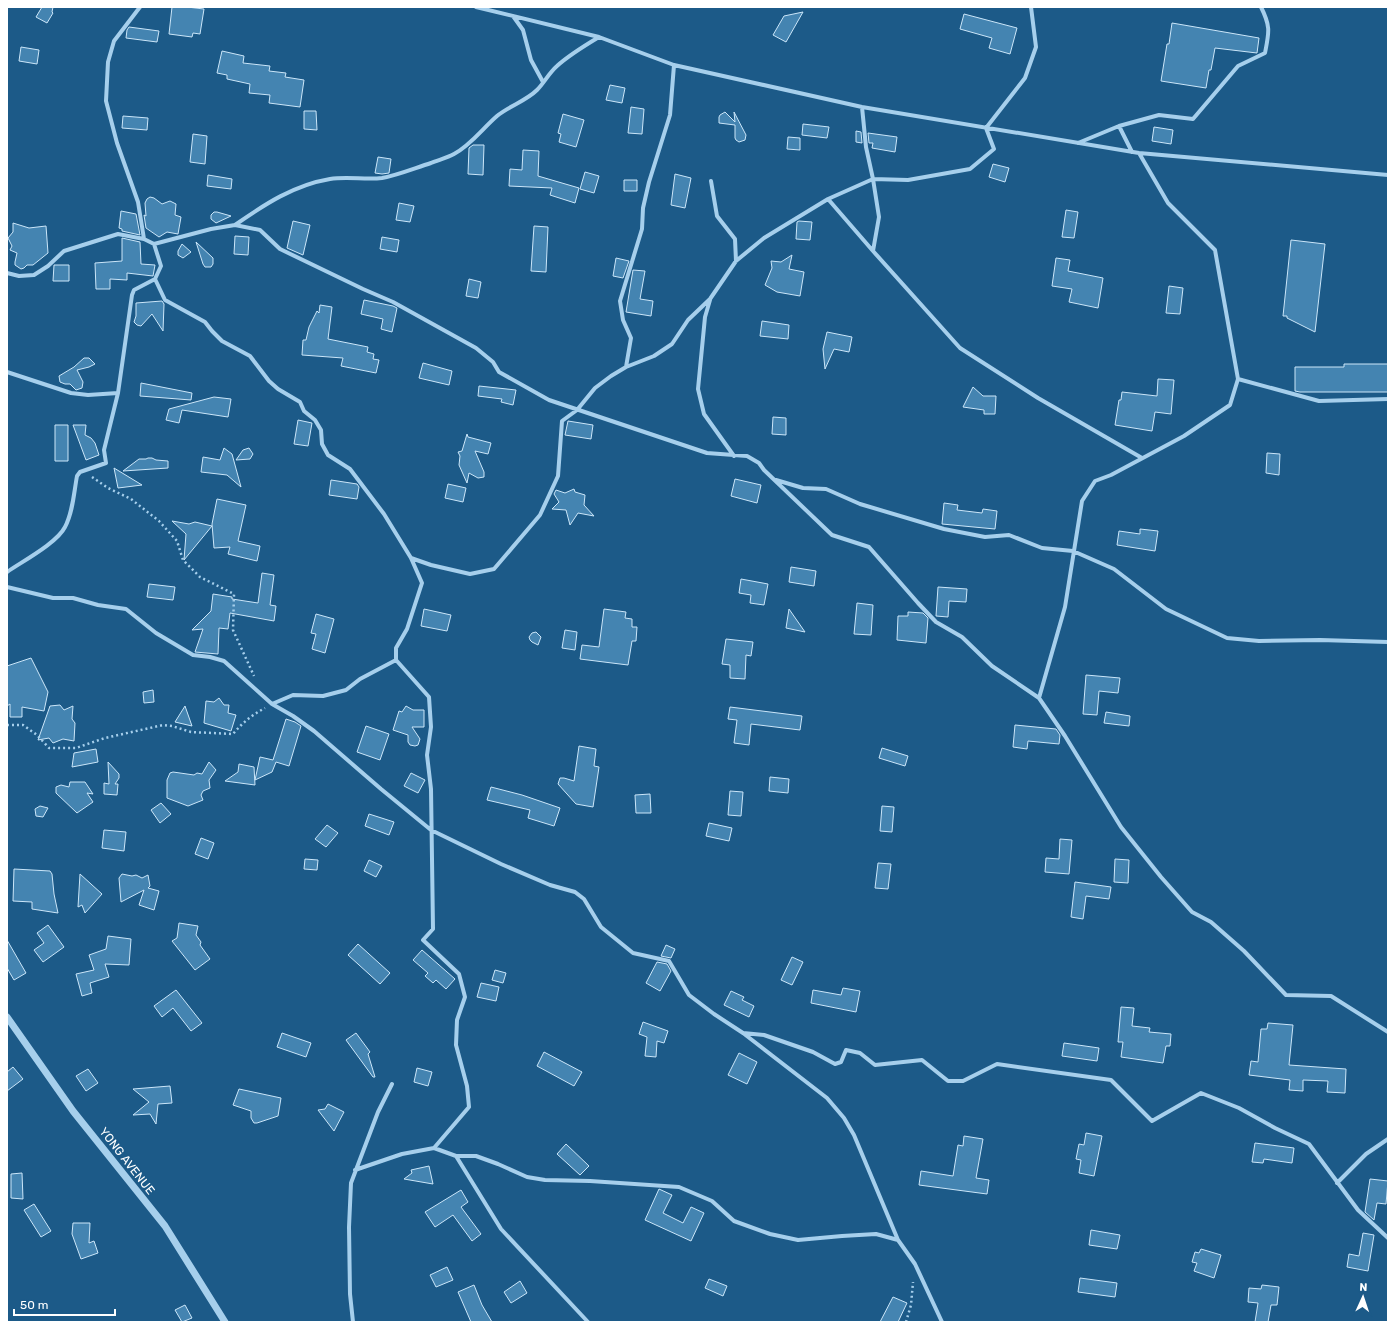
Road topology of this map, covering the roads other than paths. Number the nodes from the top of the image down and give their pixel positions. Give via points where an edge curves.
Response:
1 (140, 7) edge
2 (476, 7) edge
3 (1031, 7) edge
4 (1261, 7) edge
5 (513, 16) junction
6 (599, 37) junction
7 (674, 65) junction
8 (543, 82) junction
9 (862, 107) junction
10 (1119, 126) junction
11 (986, 128) junction
12 (1078, 143) junction
13 (1132, 152) junction
14 (1139, 153) junction
15 (1388, 176) edge
16 (873, 178) junction
17 (711, 181) dead end
18 (828, 199) junction
19 (235, 225) junction
20 (144, 239) junction
21 (154, 244) junction
22 (873, 250) junction
23 (736, 261) junction
24 (7, 273) edge
25 (155, 279) junction
26 (710, 299) junction
27 (626, 367) junction
28 (7, 372) edge
29 (1238, 379) junction
30 (118, 393) junction
31 (1388, 399) edge
32 (577, 410) junction
33 (734, 456) junction
34 (1142, 458) junction
35 (776, 480) junction
36 (1073, 551) junction
37 (412, 558) junction
38 (7, 572) edge
39 (7, 588) edge
40 (1388, 642) edge
41 (396, 660) junction
42 (1039, 698) junction
43 (272, 704) junction
44 (431, 830) junction
45 (7, 1017) edge
46 (1388, 1032) edge
47 (743, 1033) junction
48 (392, 1084) dead end
49 (1388, 1139) edge
50 (434, 1148) junction
51 (456, 1156) junction
52 (355, 1170) junction
53 (1337, 1184) junction
54 (1388, 1238) edge
55 (898, 1240) junction
56 (225, 1322) edge
57 (353, 1322) edge
58 (588, 1322) edge
59 (942, 1322) edge

1 - 20 street via 114,41 108,62 106,101 116,143 138,202
2 - 5 street
3 - 11 street via 1036,47 1025,78
4 - 10 street via 1267,18 1269,31 1265,53 1238,66 1193,119 1159,115
5 - 6 street
5 - 8 street via 523,30 531,60
6 - 7 street
6 - 8 street via 556,67
7 - 9 street
7 - 27 street via 670,115 649,182 643,208 642,229 620,302 623,320 631,338
8 - 19 street via 530,95 497,116 474,140 453,155 382,178 331,179 294,189 265,204
9 - 11 street
9 - 16 street via 866,147
10 - 12 street
10 - 13 street
11 - 12 street
11 - 16 street via 994,149 970,169 908,180
12 - 13 street
13 - 14 street
14 - 15 street
14 - 29 street via 1168,203 1215,250
16 - 18 street
16 - 22 street via 879,217
17 - 23 street via 717,216 735,239
18 - 22 street
18 - 23 street via 764,238
19 - 21 street
19 - 32 street via 260,230 280,249 420,316 476,348 493,362 499,372 549,400
20 - 21 street
20 - 24 street via 118,234 64,251 34,275 19,276
21 - 25 street via 161,266
22 - 34 street via 960,348 1038,398
23 - 26 street
25 - 30 street via 134,290 132,295
25 - 37 street via 165,300 204,322 222,341 250,356 269,381 300,402 304,411 315,420 321,430 322,444 328,455 350,470 384,514
26 - 27 street via 688,320 672,344 654,356
26 - 33 street via 705,317 698,389 704,414
27 - 32 street via 595,388
28 - 30 street via 71,393
29 - 31 street via 1319,401
29 - 34 street via 1230,405 1184,436
30 - 38 street via 104,450 106,463 80,472 77,476 71,509 66,526 60,535
32 - 33 street via 706,453
32 - 37 street via 562,421 558,476 540,515 494,568 470,574
33 - 35 street via 748,456
34 - 36 street via 1095,481 1082,501
35 - 36 street via 803,488 826,489 860,504 944,529 985,536 1009,535 1042,548
35 - 42 street via 832,535 869,547 936,622 962,637 992,666
36 - 40 street via 1114,569 1166,609 1227,638 1259,641
36 - 42 street via 1065,607
37 - 41 street via 422,583 407,629 396,648
39 - 43 street via 126,609 156,633 193,655 224,661
41 - 43 street via 360,679 346,690 323,696 293,695
41 - 44 street via 429,697 431,726 427,755 431,789
42 - 46 street via 1121,827 1160,877 1192,912 1211,922 1244,951 1286,995 1331,996
43 - 44 street via 314,731
44 - 47 street via 501,864 550,885 575,892 584,899 601,927 632,953 668,961 688,995
44 - 50 street via 433,929 423,940 459,974 465,997 457,1020 456,1045 467,1086 469,1107
45 - 56 street, YONG AVENUE via 73,1111 165,1226
47 - 53 street via 764,1035 813,1052 835,1064 842,1062 846,1050 860,1053 875,1065 922,1060 948,1081 963,1081 997,1064 1111,1080 1152,1121 1201,1093 1239,1108 1308,1144
47 - 55 street via 827,1098 844,1118 854,1135
48 - 52 street
49 - 53 street via 1366,1154
50 - 51 street
50 - 52 street via 402,1154
51 - 55 street via 476,1156 527,1177 545,1180 679,1187 712,1202 734,1221 770,1234 798,1240 876,1234
51 - 58 street via 501,1229
52 - 57 street via 351,1183 349,1227
53 - 54 street via 1358,1210
55 - 59 street via 915,1264

